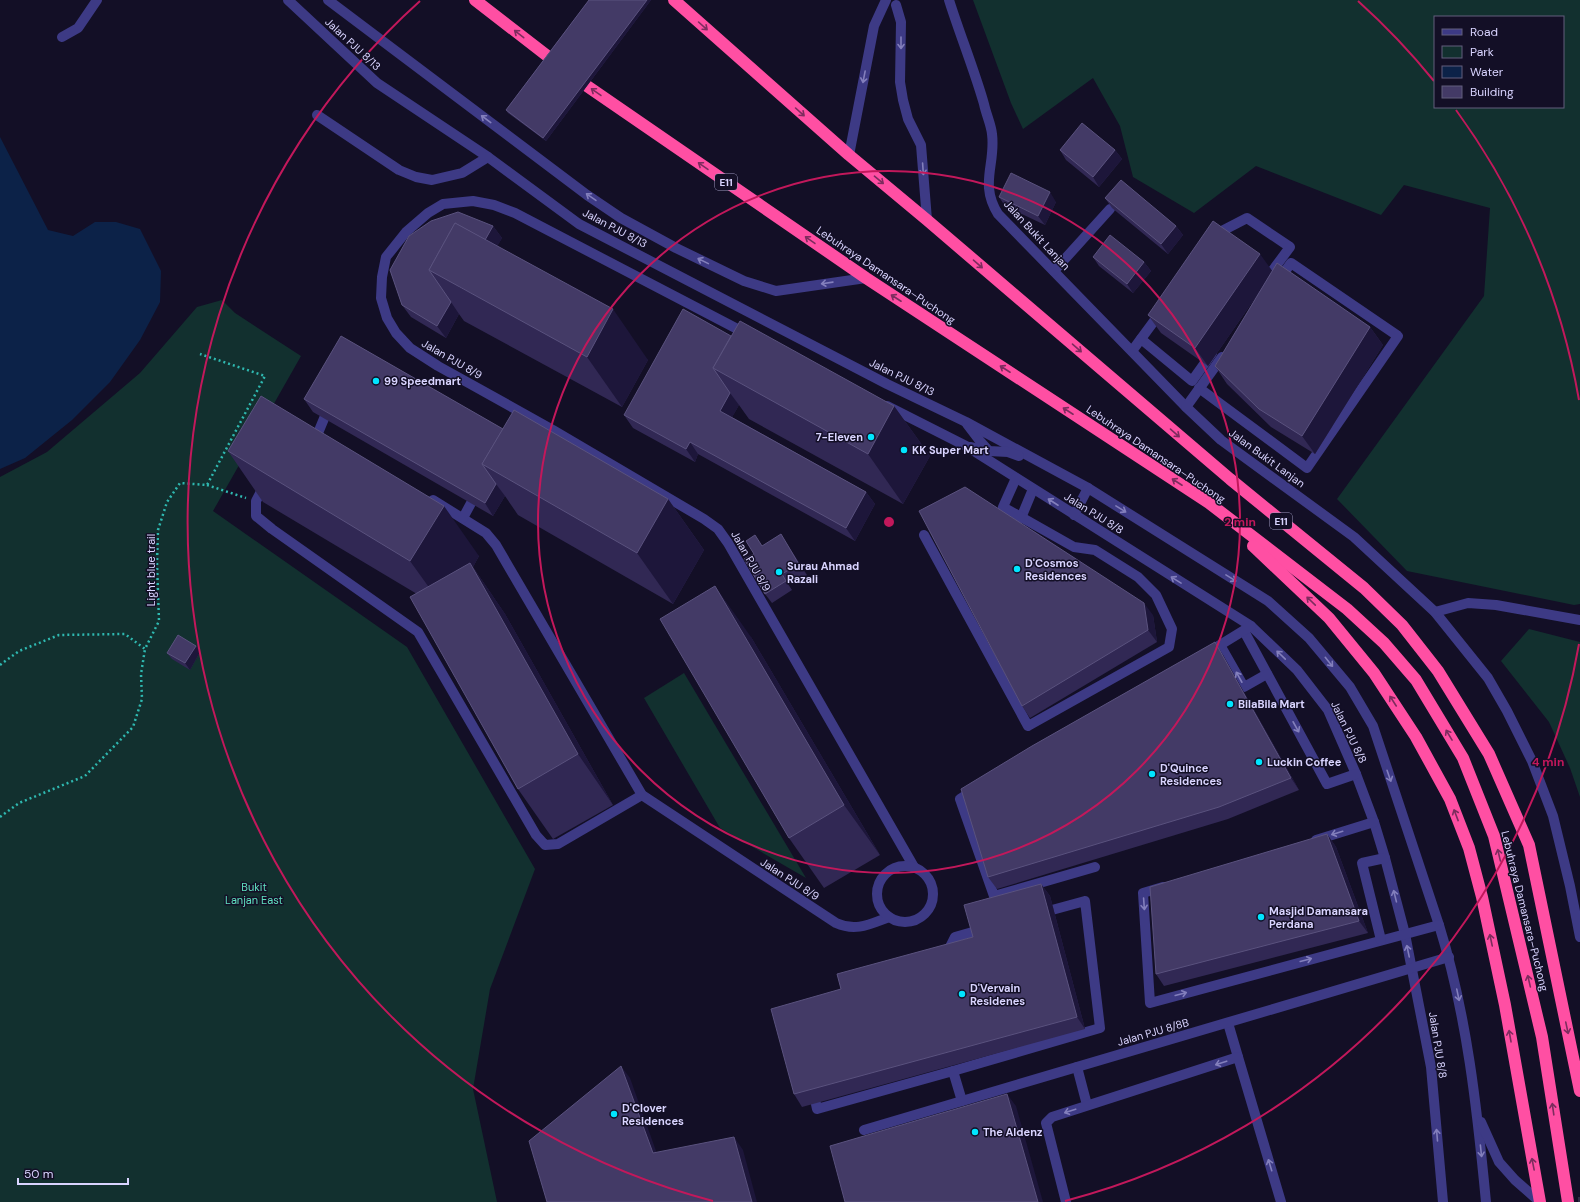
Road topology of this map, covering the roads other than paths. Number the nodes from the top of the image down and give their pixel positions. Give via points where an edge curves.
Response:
1 (97, 0) edge
2 (288, 0) edge
3 (328, 0) edge
4 (476, 0) edge
5 (674, 0) edge
6 (886, 0) edge
7 (949, 0) edge
8 (896, 5) dead end
9 (62, 36) dead end
10 (550, 58) edge
11 (587, 86) edge
12 (317, 114) dead end
13 (849, 155) junction
14 (488, 157) junction
15 (1110, 209) edge
16 (927, 220) junction
17 (1211, 245) edge
18 (1054, 271) junction
19 (866, 278) junction
20 (1262, 285) edge
21 (1272, 288) edge
22 (1164, 308) edge
23 (755, 338) edge
24 (1141, 339) junction
25 (1132, 351) junction
26 (1199, 388) junction
27 (882, 403) edge
28 (339, 405) edge
29 (1186, 407) junction
30 (966, 422) junction
31 (318, 433) edge
32 (966, 446) junction
33 (586, 449) junction
34 (989, 450) junction
35 (1048, 466) junction
36 (595, 469) edge
37 (270, 474) edge
38 (1013, 477) junction
39 (479, 481) edge
40 (651, 487) junction
41 (1088, 488) junction
42 (1033, 489) junction
43 (636, 492) edge
44 (422, 494) edge
45 (1209, 503) junction
46 (1074, 515) junction
47 (463, 518) junction
48 (1021, 518) junction
49 (924, 535) edge
50 (1435, 612) junction
51 (1580, 620) edge
52 (1248, 629) junction
53 (1220, 645) junction
54 (1200, 657) edge
55 (1267, 674) junction
56 (1356, 774) junction
57 (980, 787) edge
58 (642, 795) junction
59 (1374, 822) junction
60 (1307, 842) edge
61 (1385, 858) junction
62 (1095, 866) dead end
63 (914, 867) junction
64 (1173, 884) edge
65 (1031, 916) edge
66 (889, 917) junction
67 (1439, 924) junction
68 (993, 926) edge
69 (1405, 934) junction
70 (1580, 937) edge
71 (1381, 940) junction
72 (1449, 957) junction
73 (942, 964) edge
74 (1412, 968) junction
75 (1228, 1023) junction
76 (1238, 1057) junction
77 (1077, 1067) junction
78 (953, 1071) junction
79 (810, 1078) edge
80 (1580, 1091) edge
81 (962, 1101) junction
82 (1087, 1105) junction
83 (1477, 1113) junction
84 (864, 1130) dead end
85 (1066, 1202) edge
86 (1281, 1202) edge
87 (1442, 1202) edge
88 (1486, 1202) edge
89 (1540, 1202) edge
90 (1568, 1202) edge

1 - 9 street via 78,28
2 - 14 street, Jalan PJU 8/13 via 377,83
19 -> 3 street via 776,291 744,281 676,248 621,218 587,195
10 -> 4 highway
5 -> 13 highway, Lebuhraya Damansara–Puchong / E11
6 -> 13 street via 874,26
7 - 18 street, Jalan Bukit Lanjan via 992,134 988,175 992,204 998,214
8 -> 16 street via 901,22 902,100 921,145
19 -> 11 highway, Lebuhraya Damansara–Puchong / E11
12 - 14 street via 399,170 416,178 432,180 462,174
13 -> 16 highway, Lebuhraya Damansara–Puchong / E11
14 - 30 street, Jalan PJU 8/13 via 579,224 887,384
15 - 18 street
16 -> 80 highway, Lebuhraya Damansara–Puchong / E11 via 1230,479 1364,588 1402,625 1438,671 1489,754 1529,846
17 - 20 street via 1220,232 1247,218 1290,247
18 - 25 street, Jalan Bukit Lanjan
45 -> 19 highway, Lebuhraya Damansara–Puchong / E11
21 - 26 street via 1291,263 1398,336 1307,468
22 - 24 street
23 - 33 street, Jalan PJU 8/9 via 515,213 473,201 444,204 428,213 406,232 386,257 381,298 387,318 396,333 410,348 438,366
24 - 25 street
24 - 26 street via 1192,381 1223,347
25 - 29 street, Jalan Bukit Lanjan
26 - 29 street
27 - 32 street
28 - 31 street via 328,409
29 - 50 street, Jalan Bukit Lanjan via 1221,440 1354,537
30 - 34 street
30 - 35 street, Jalan PJU 8/13
32 - 34 street
32 - 38 street, Jalan PJU 8/8
33 - 36 street
33 - 40 street, Jalan PJU 8/9
34 - 35 street via 1008,452
34 - 38 street
35 - 41 street, Jalan PJU 8/8
37 - 58 street via 256,501 256,516 418,632 532,828 545,845 558,844
38 - 42 street, Jalan PJU 8/8
38 - 48 street via 1003,507
39 - 47 street via 479,489
40 - 43 street
40 - 63 street, Jalan PJU 8/9 via 718,529 728,543
41 - 46 street
41 -> 67 street, Jalan PJU 8/8 via 1268,601 1309,638 1350,687 1373,726
46 -> 42 street, Jalan PJU 8/8
42 - 48 street
44 - 47 street, Jalan PJU 8/9
89 -> 45 highway via 1505,1005 1482,896 1469,848 1450,799 1416,737 1374,673 1329,618
90 -> 45 highway, Lebuhraya Damansara–Puchong / E11 via 1542,1037 1494,836 1463,758 1416,680 1384,643 1347,609
52 -> 46 street, Jalan PJU 8/8
47 - 58 street, Jalan PJU 8/9 via 486,533 496,545
48 - 49 street via 1074,547 1095,550 1138,577 1156,595 1172,629 1170,647 1028,726
50 - 51 street via 1468,603 1496,605
50 - 70 street, Jalan Bukit Lanjan via 1488,678 1532,761 1553,816
52 - 53 street
52 - 55 street
56 -> 52 street, Jalan PJU 8/8 via 1328,710 1297,670
53 - 54 street
55 -> 53 street via 1244,687
55 -> 56 street via 1328,784
56 - 59 street, Jalan PJU 8/8
57 - 62 street via 960,799 994,896
58 - 66 street, Jalan PJU 8/9 via 840,925 857,928
59 -> 60 street
59 - 61 street, Jalan PJU 8/8
69 -> 61 street, Jalan PJU 8/8
61 - 71 street via 1362,863
63 - 66 street via 896,867 882,877 878,886 878,903
63 - 66 street, Jalan PJU 8/9 via 925,875 932,887 930,906 912,920 898,921
64 -> 71 street via 1143,893 1150,1003
65 - 78 street via 1085,901 1100,1028
67 - 69 street
67 - 72 street, Jalan PJU 8/8
68 - 73 street via 955,937
69 - 71 street
74 -> 69 street, Jalan PJU 8/8
72 - 74 street, Jalan PJU 8/8B
72 -> 83 street, Jalan PJU 8/8 via 1464,1023
74 - 75 street, Jalan PJU 8/8B
87 -> 74 street, Jalan PJU 8/8 via 1431,1067
75 - 76 street
75 - 77 street, Jalan PJU 8/8B
76 -> 82 street
86 -> 76 street
77 - 81 street, Jalan PJU 8/8B
77 - 82 street
78 - 79 street via 817,1109
78 - 81 street
81 - 84 street, Jalan PJU 8/8B
82 -> 85 street via 1052,1117 1046,1123
83 -> 88 street, Jalan PJU 8/8
83 - 89 street via 1499,1162

